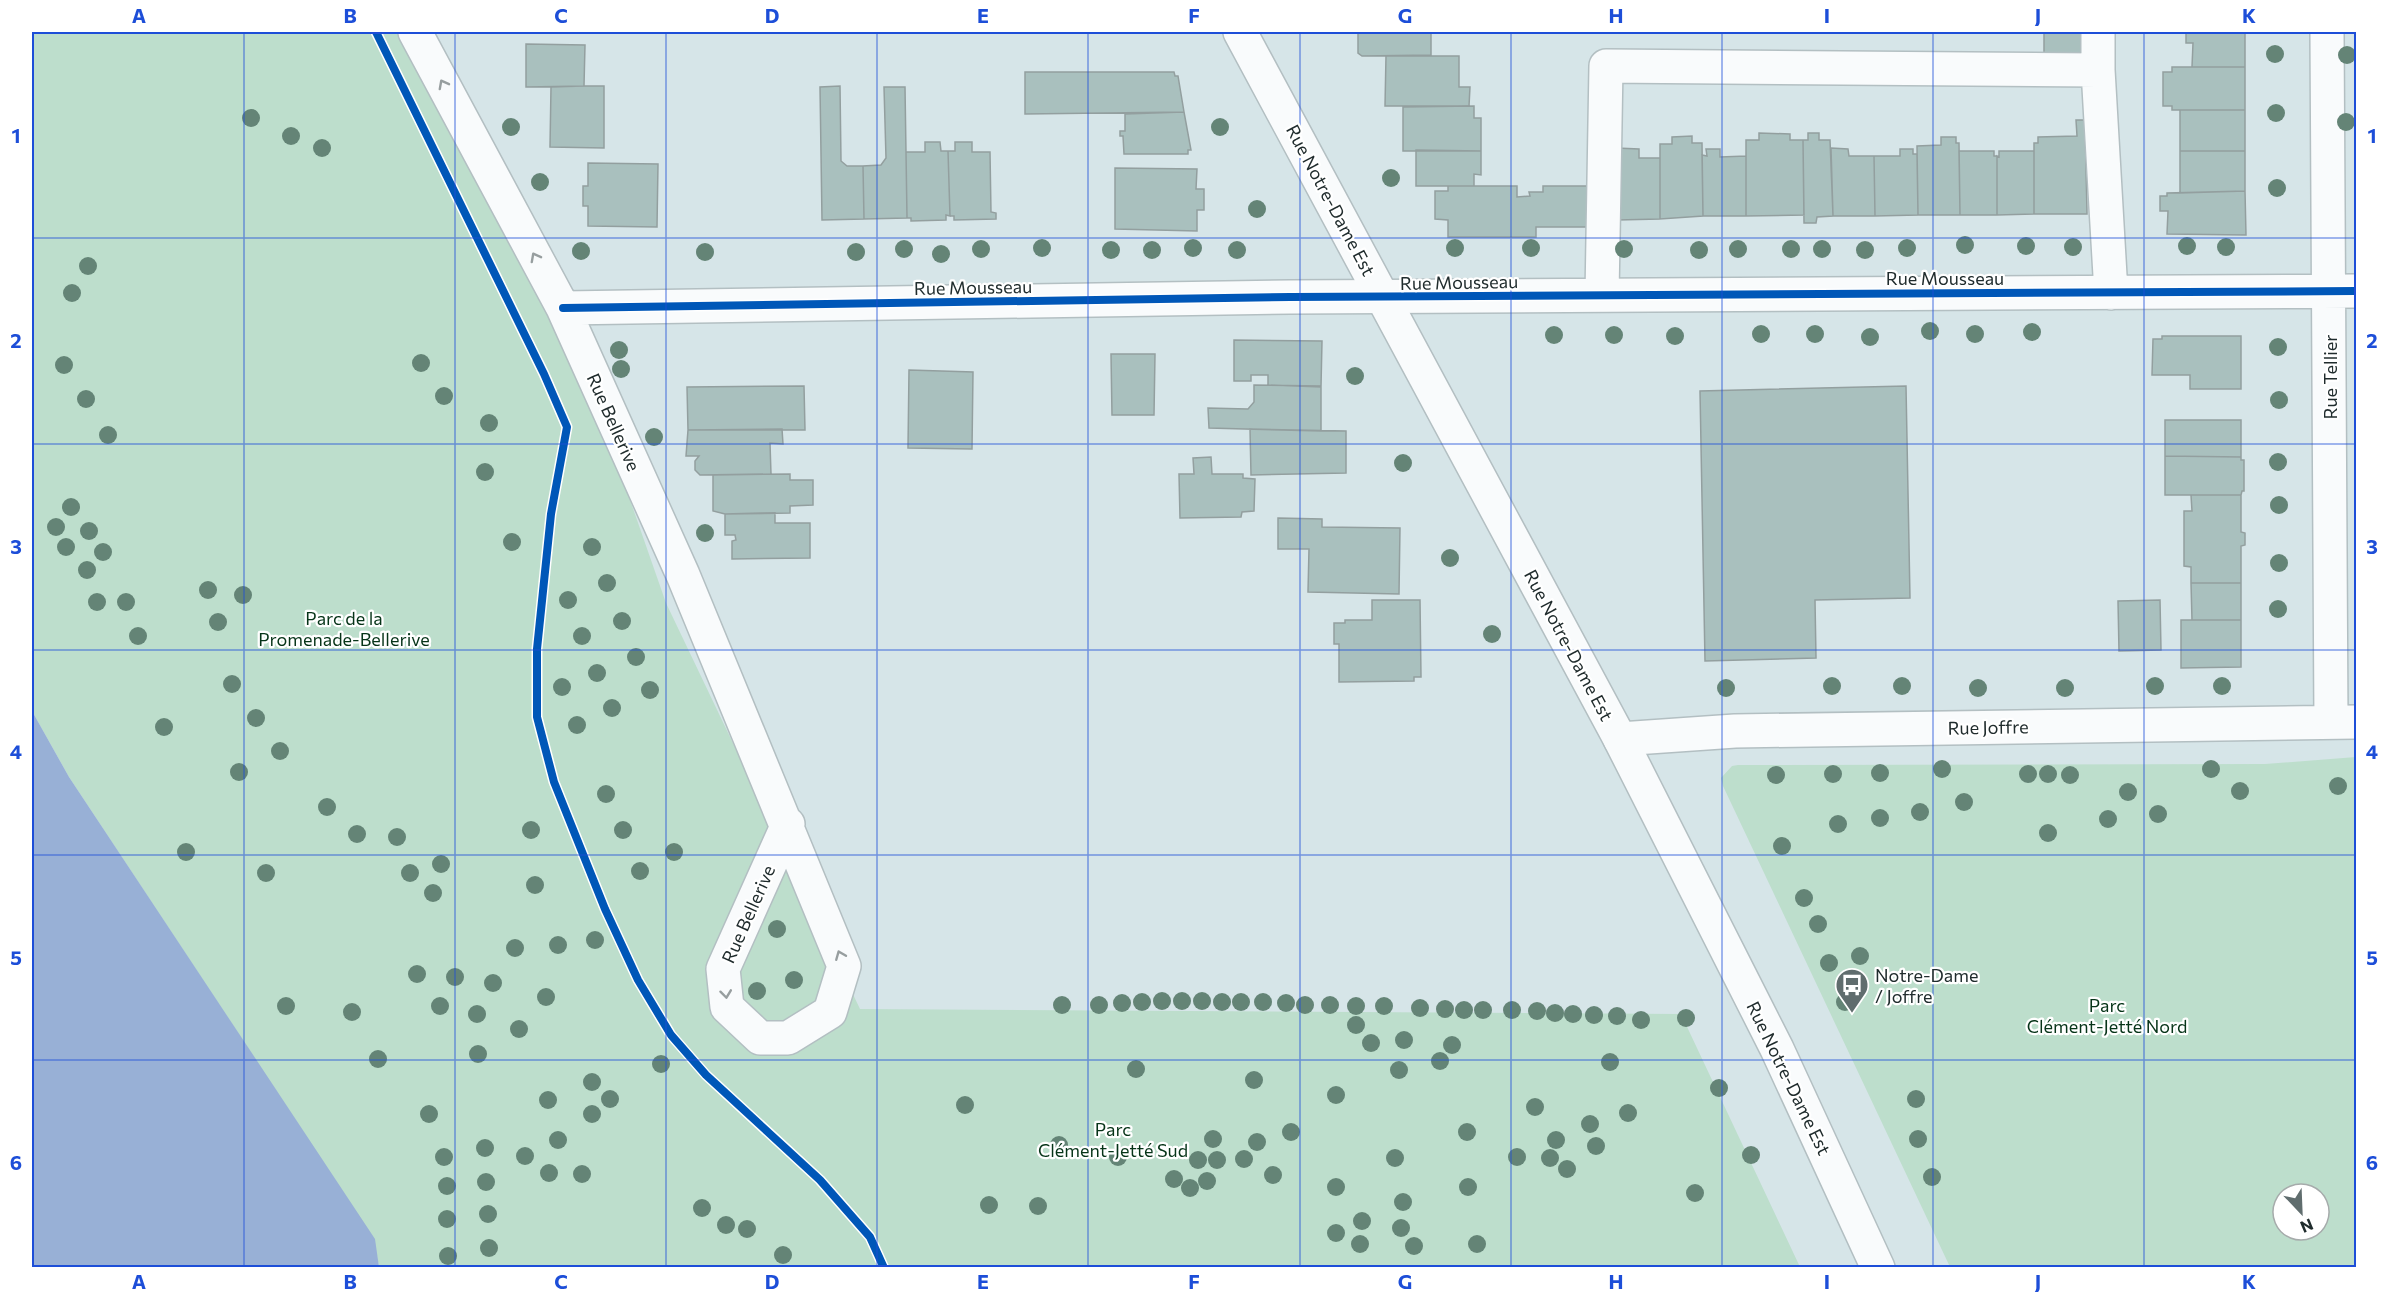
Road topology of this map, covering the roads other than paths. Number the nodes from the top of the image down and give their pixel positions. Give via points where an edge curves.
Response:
1 (415, 32) edge
2 (1240, 32) edge
3 (2098, 32) edge
4 (2326, 32) edge
5 (2098, 70) junction
6 (2112, 292) junction
7 (2343, 292) edge
8 (1602, 295) junction
9 (1383, 298) junction
10 (563, 308) junction
11 (2344, 722) edge
12 (1620, 739) junction
13 (788, 824) junction
14 (1878, 1268) edge

10 -> 1 street, Rue Bellerive
2 - 9 street, Rue Notre-Dame Est
3 - 5 street
4 - 7 street, Rue Tellier
5 - 6 street
5 - 8 street via 1606,66
6 - 7 street, Rue Mousseau
6 - 8 street, Rue Mousseau
7 - 11 street, Rue Tellier
8 - 9 street, Rue Mousseau
9 - 10 street, Rue Mousseau
9 - 12 street, Rue Notre-Dame Est
10 - 13 street, Rue Bellerive via 683,575
11 - 12 street, Rue Joffre via 1735,731
12 - 14 street, Rue Notre-Dame Est via 1777,1049
13 -> 13 street, Rue Bellerive via 723,969 727,1007 760,1038 788,1038 830,1012 844,966

